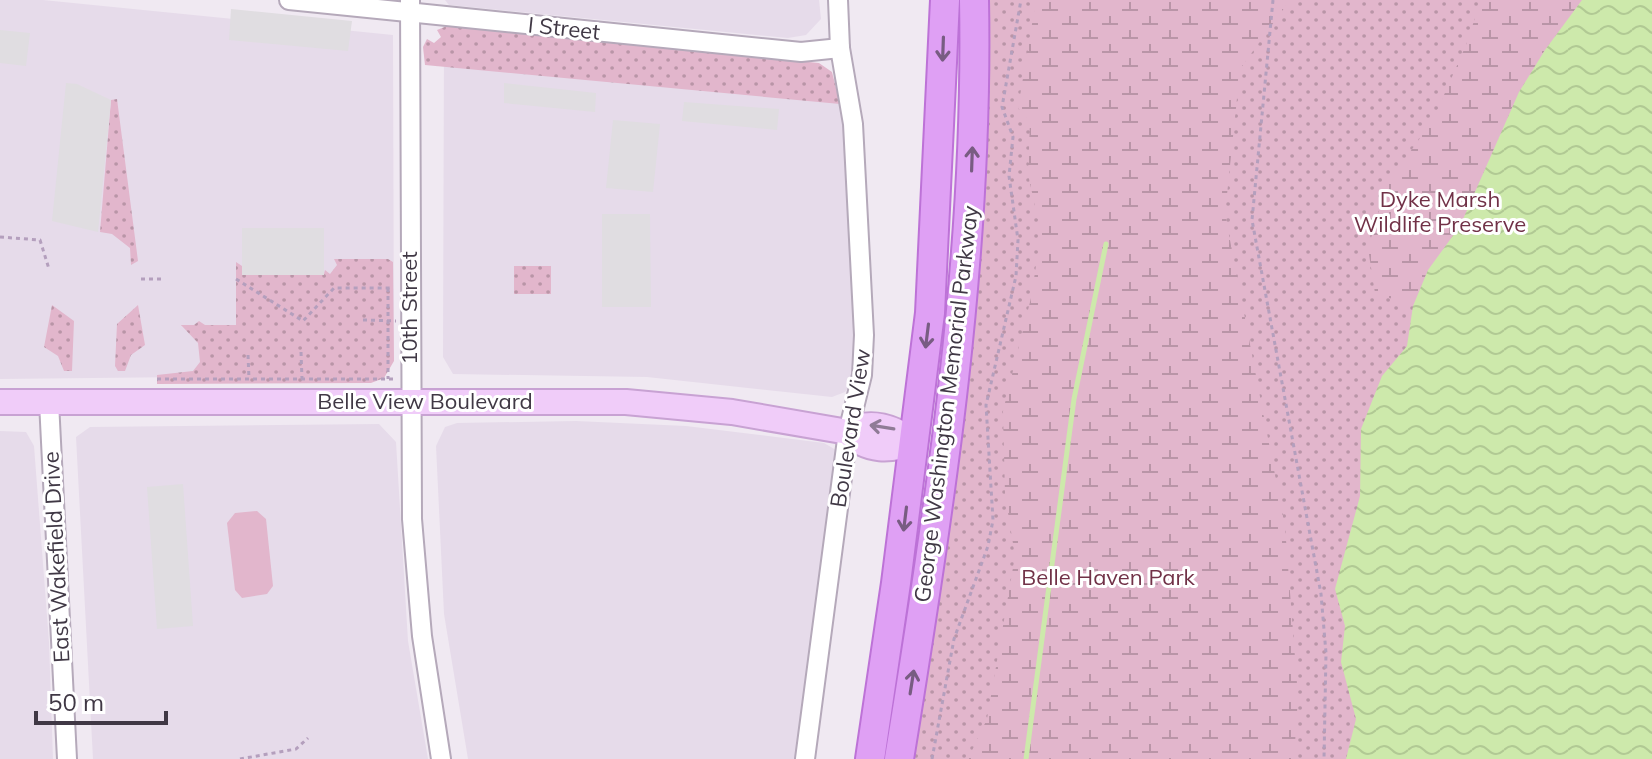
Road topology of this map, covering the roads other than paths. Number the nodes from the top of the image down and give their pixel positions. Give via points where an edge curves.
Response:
1 (289, 0) edge
2 (838, 0) edge
3 (945, 0) edge
4 (974, 0) edge
5 (410, 6) edge
6 (840, 48) junction
7 (410, 401) junction
8 (0, 402) edge
9 (49, 402) junction
10 (950, 410) junction
11 (848, 432) junction
12 (915, 442) junction
13 (936, 515) junction
14 (67, 759) edge
15 (441, 759) edge
16 (805, 759) edge
17 (870, 759) edge
18 (899, 759) edge

1 - 5 street, I Street
2 - 6 street, Boulevard View
3 -> 12 main road, George Washington Memorial Parkway via 930,313
10 -> 4 main road, George Washington Memorial Parkway via 971,183
5 - 6 street, I Street via 801,52
5 - 7 street, 10th Street
6 - 11 street, Boulevard View via 853,124 864,335 862,375
7 - 9 main road, Belle View Boulevard
7 - 11 main road, Belle View Boulevard via 643,403
7 - 15 street, 10th Street via 416,579
8 - 9 main road, Belle View Boulevard
9 - 14 street, East Wakefield Drive
10 - 12 main road
10 - 13 main road, George Washington Memorial Parkway
11 - 12 main road, Belle View Boulevard via 867,425 896,429
11 - 16 street, Boulevard View
12 - 13 main road via 930,463
12 -> 17 main road, George Washington Memorial Parkway
18 -> 13 main road, George Washington Memorial Parkway

